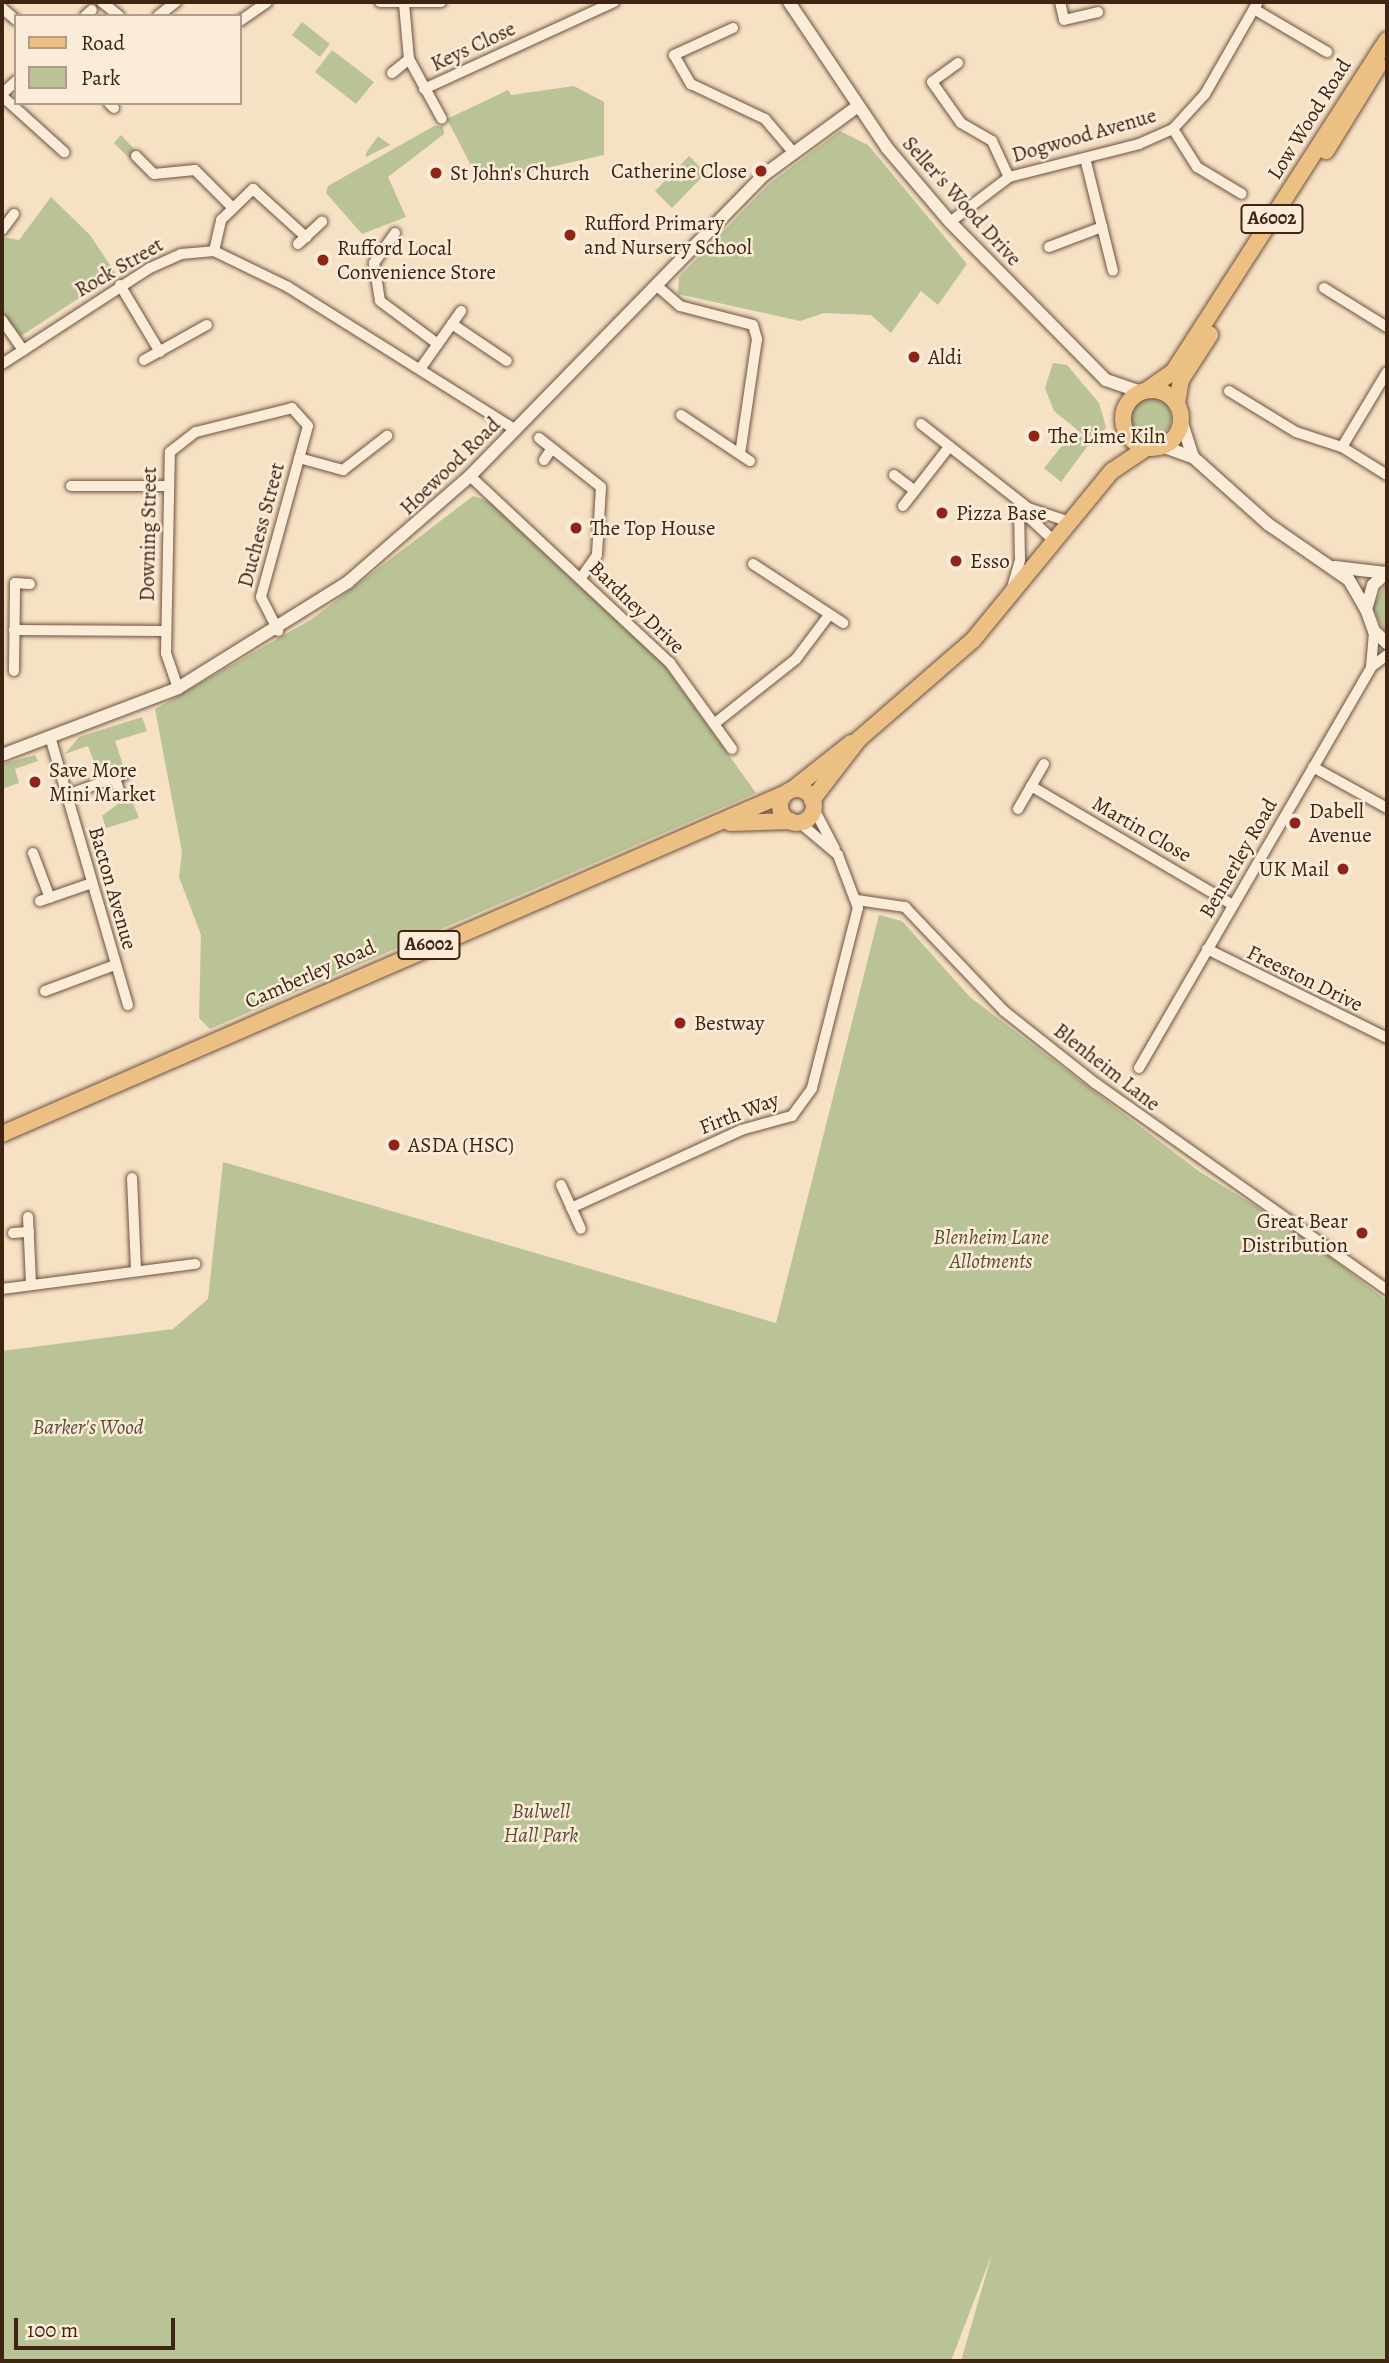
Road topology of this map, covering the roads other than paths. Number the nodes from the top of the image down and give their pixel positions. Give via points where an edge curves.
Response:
1 (102, 2) edge
2 (176, 2) edge
3 (267, 2) edge
4 (380, 2) edge
5 (441, 2) edge
6 (614, 2) edge
7 (789, 2) edge
8 (1060, 2) edge
9 (404, 5) junction
10 (1256, 5) edge
11 (1098, 12) dead end
12 (117, 14) edge
13 (161, 14) edge
14 (242, 20) edge
15 (733, 28) dead end
16 (1387, 40) edge
17 (1387, 46) edge
18 (1327, 52) dead end
19 (409, 59) junction
20 (958, 63) dead end
21 (392, 73) dead end
22 (425, 89) junction
23 (2, 95) edge
24 (858, 106) junction
25 (442, 118) dead end
26 (1173, 129) junction
27 (64, 152) dead end
28 (793, 152) junction
29 (136, 156) dead end
30 (1085, 158) junction
31 (1009, 177) junction
32 (1230, 187) junction
33 (1242, 194) dead end
34 (1223, 197) dead end
35 (233, 208) junction
36 (14, 214) dead end
37 (322, 222) dead end
38 (950, 222) junction
39 (1102, 228) junction
40 (2, 230) edge
41 (1047, 231) dead end
42 (395, 233) dead end
43 (214, 251) junction
44 (1113, 271) dead end
45 (120, 285) junction
46 (656, 285) junction
47 (1324, 288) dead end
48 (461, 311) dead end
49 (2, 320) edge
50 (452, 324) junction
51 (207, 326) dead end
52 (1387, 327) edge
53 (438, 344) junction
54 (23, 350) junction
55 (160, 352) junction
56 (496, 354) junction
57 (144, 360) dead end
58 (507, 361) dead end
59 (2, 364) edge
60 (489, 364) dead end
61 (420, 369) junction
62 (1387, 372) edge
63 (1144, 391) junction
64 (1228, 391) dead end
65 (1179, 412) junction
66 (681, 415) dead end
67 (921, 424) dead end
68 (308, 426) joint
69 (1124, 426) junction
70 (516, 430) junction
71 (387, 436) dead end
72 (539, 438) dead end
73 (552, 447) junction
74 (948, 447) junction
75 (1155, 447) junction
76 (1342, 447) junction
77 (1192, 457) junction
78 (299, 458) junction
79 (544, 460) dead end
80 (1112, 471) junction
81 (894, 475) dead end
82 (1387, 475) edge
83 (470, 476) junction
84 (166, 485) junction
85 (77, 490) dead end
86 (1001, 490) junction
87 (915, 491) junction
88 (904, 506) dead end
89 (1019, 508) junction
90 (1068, 521) junction
91 (1053, 540) junction
92 (753, 564) dead end
93 (1328, 565) junction
94 (1387, 573) edge
95 (580, 579) junction
96 (30, 584) dead end
97 (1009, 598) junction
98 (1366, 609) junction
99 (829, 615) junction
100 (843, 624) dead end
101 (15, 630) junction
102 (166, 631) junction
103 (278, 631) junction
104 (1374, 631) junction
105 (1387, 643) edge
106 (1387, 655) edge
107 (1371, 667) junction
108 (14, 671) dead end
109 (178, 688) junction
110 (714, 724) junction
111 (859, 739) junction
112 (51, 740) junction
113 (732, 749) dead end
114 (2, 755) edge
115 (1044, 764) dead end
116 (1313, 767) junction
117 (1031, 786) junction
118 (789, 792) junction
119 (120, 793) dead end
120 (67, 795) junction
121 (813, 803) junction
122 (1387, 808) edge
123 (1017, 809) dead end
124 (795, 822) junction
125 (705, 827) junction
126 (33, 853) dead end
127 (838, 855) junction
128 (38, 867) junction
129 (26, 871) dead end
130 (92, 883) junction
131 (857, 901) junction
132 (1233, 905) junction
133 (1208, 950) junction
134 (115, 965) junction
135 (52, 993) dead end
136 (128, 1004) dead end
137 (1387, 1038) edge
138 (1139, 1068) dead end
139 (2, 1134) edge
140 (132, 1178) dead end
141 (561, 1185) dead end
142 (571, 1208) junction
143 (28, 1217) dead end
144 (581, 1229) dead end
145 (29, 1232) junction
146 (13, 1233) dead end
147 (195, 1264) dead end
148 (180, 1265) junction
149 (136, 1269) junction
150 (180, 1279) dead end
151 (31, 1284) junction
152 (2, 1289) edge
153 (1387, 1290) edge

1 - 12 street
2 - 13 street
3 - 14 street
4 - 9 street
5 - 9 street
6 - 22 street, Keys Close
7 - 24 street, Seller's Wood Drive
8 - 11 street via 1064,20
9 - 19 street, Keys Close
10 - 18 street via 1312,50
10 - 26 street, Dogwood Avenue via 1201,101
15 - 28 street via 674,55 691,84 765,119
16 - 63 main road, Low Wood Road / A6002 via 1173,372
17 - 65 main road, Low Wood Road / A6002 via 1184,374
19 - 21 street
19 - 22 street, Keys Close
20 - 31 street via 932,82 961,123 992,141
22 - 25 street, Keys Close
23 - 27 street
24 - 28 street, Hoewood Road
24 - 38 street, Seller's Wood Drive
26 - 30 street, Dogwood Avenue
26 - 32 street via 1197,167
28 - 46 street, Hoewood Road
29 - 35 street via 154,174 195,170
30 - 31 street, Dogwood Avenue
30 - 39 street
31 - 38 street, Dogwood Avenue
32 - 33 street
32 - 34 street
35 - 37 street via 248,193 261,191 302,241
35 - 43 street via 222,220
36 - 40 street
38 - 63 street, Seller's Wood Drive via 1106,380
39 - 41 street via 1052,243
39 - 44 street via 1104,257
42 - 53 street via 374,263 380,301
43 - 45 street, Rock Street via 181,254
43 - 61 street via 298,293
45 - 54 street, Rock Street
45 - 55 street
46 - 66 street via 680,306 752,325 757,339 745,458
46 - 70 street, Hoewood Road
47 - 52 street
48 - 50 street
49 - 54 street
50 - 53 street
50 - 56 street
51 - 55 street
53 - 61 street
54 - 59 street, Rock Street
55 - 57 street
56 - 58 street
56 - 60 street
61 - 70 street
62 - 76 street
63 - 65 main road via 1164,393
63 - 69 main road via 1125,406
64 - 76 street via 1296,432
65 - 75 main road
65 - 77 street
67 - 74 street
68 - 78 street, Duchess Street
68 - 84 street, Downing Street via 292,408 196,432 170,452
69 - 75 main road via 1133,440
69 - 80 main road, Camberley Road / A6002
70 - 83 street, Hoewood Road
71 - 78 street via 343,470
72 - 73 street
73 - 79 street
73 - 95 street via 601,487 597,555
74 - 86 street
74 - 87 street
75 - 77 street
75 - 80 main road, Camberley Road / A6002
76 - 82 street
77 - 93 street via 1260,517
78 - 103 street, Duchess Street via 261,597
80 - 90 main road, Camberley Road / A6002
81 - 87 street
83 - 95 street, Bardney Drive
83 - 103 street, Hoewood Road via 394,546
84 - 85 street
84 - 102 street, Downing Street
86 - 89 street
86 - 90 street via 1028,508
87 - 88 street
89 - 91 street
89 - 97 street via 1020,559
90 - 91 main road, Camberley Road / A6002
91 - 97 main road, Camberley Road / A6002
92 - 99 street
93 - 94 street
93 - 98 street via 1355,587
94 - 98 street via 1373,585
95 - 110 street, Bardney Drive via 670,663
96 - 101 street via 15,583
97 - 111 main road, Camberley Road / A6002 via 941,673
98 - 104 street
99 - 100 street
99 - 110 street via 796,659
101 - 102 street
101 - 108 street
102 - 109 street, Downing Street via 167,665
103 - 109 street, Hoewood Road
104 - 105 street
104 - 107 street, Bennerley Road
106 - 107 street, Bennerley Road
107 - 116 street, Bennerley Road
109 - 112 street, Hoewood Road
110 - 113 street, Bardney Drive
111 - 118 main road, Camberley Road / A6002 via 811,769
111 - 121 main road, Camberley Road / A6002
112 - 114 street, Hoewood Road
112 - 120 street, Bacton Avenue
115 - 117 street
116 - 122 street
116 - 132 street, Bennerley Road
117 - 123 street
117 - 132 street, Martin Close
118 - 121 main road
118 - 124 main road via 781,812
118 - 125 main road, Camberley Road / A6002
119 - 120 street via 120,776
120 - 130 street, Bacton Avenue
121 - 124 main road, Camberley Road
121 - 127 street
124 - 125 main road, Camberley Road / A6002
124 - 127 street
125 - 139 main road, Camberley Road / A6002
126 - 128 street
127 - 131 street
128 - 129 street
128 - 130 street via 45,900
130 - 134 street, Bacton Avenue
131 - 142 street, Firth Way via 818,1074 792,1116 741,1130
131 - 153 street, Blenheim Lane via 905,907 1004,1011 1094,1083
132 - 133 street, Bennerley Road
133 - 137 street, Freeston Drive
133 - 138 street, Bennerley Road
134 - 135 street
134 - 136 street, Bacton Avenue
140 - 149 street via 139,1198
141 - 142 street
142 - 144 street
143 - 145 street
145 - 146 street
145 - 151 street
147 - 148 street
148 - 149 street
148 - 150 street
149 - 151 street
151 - 152 street

